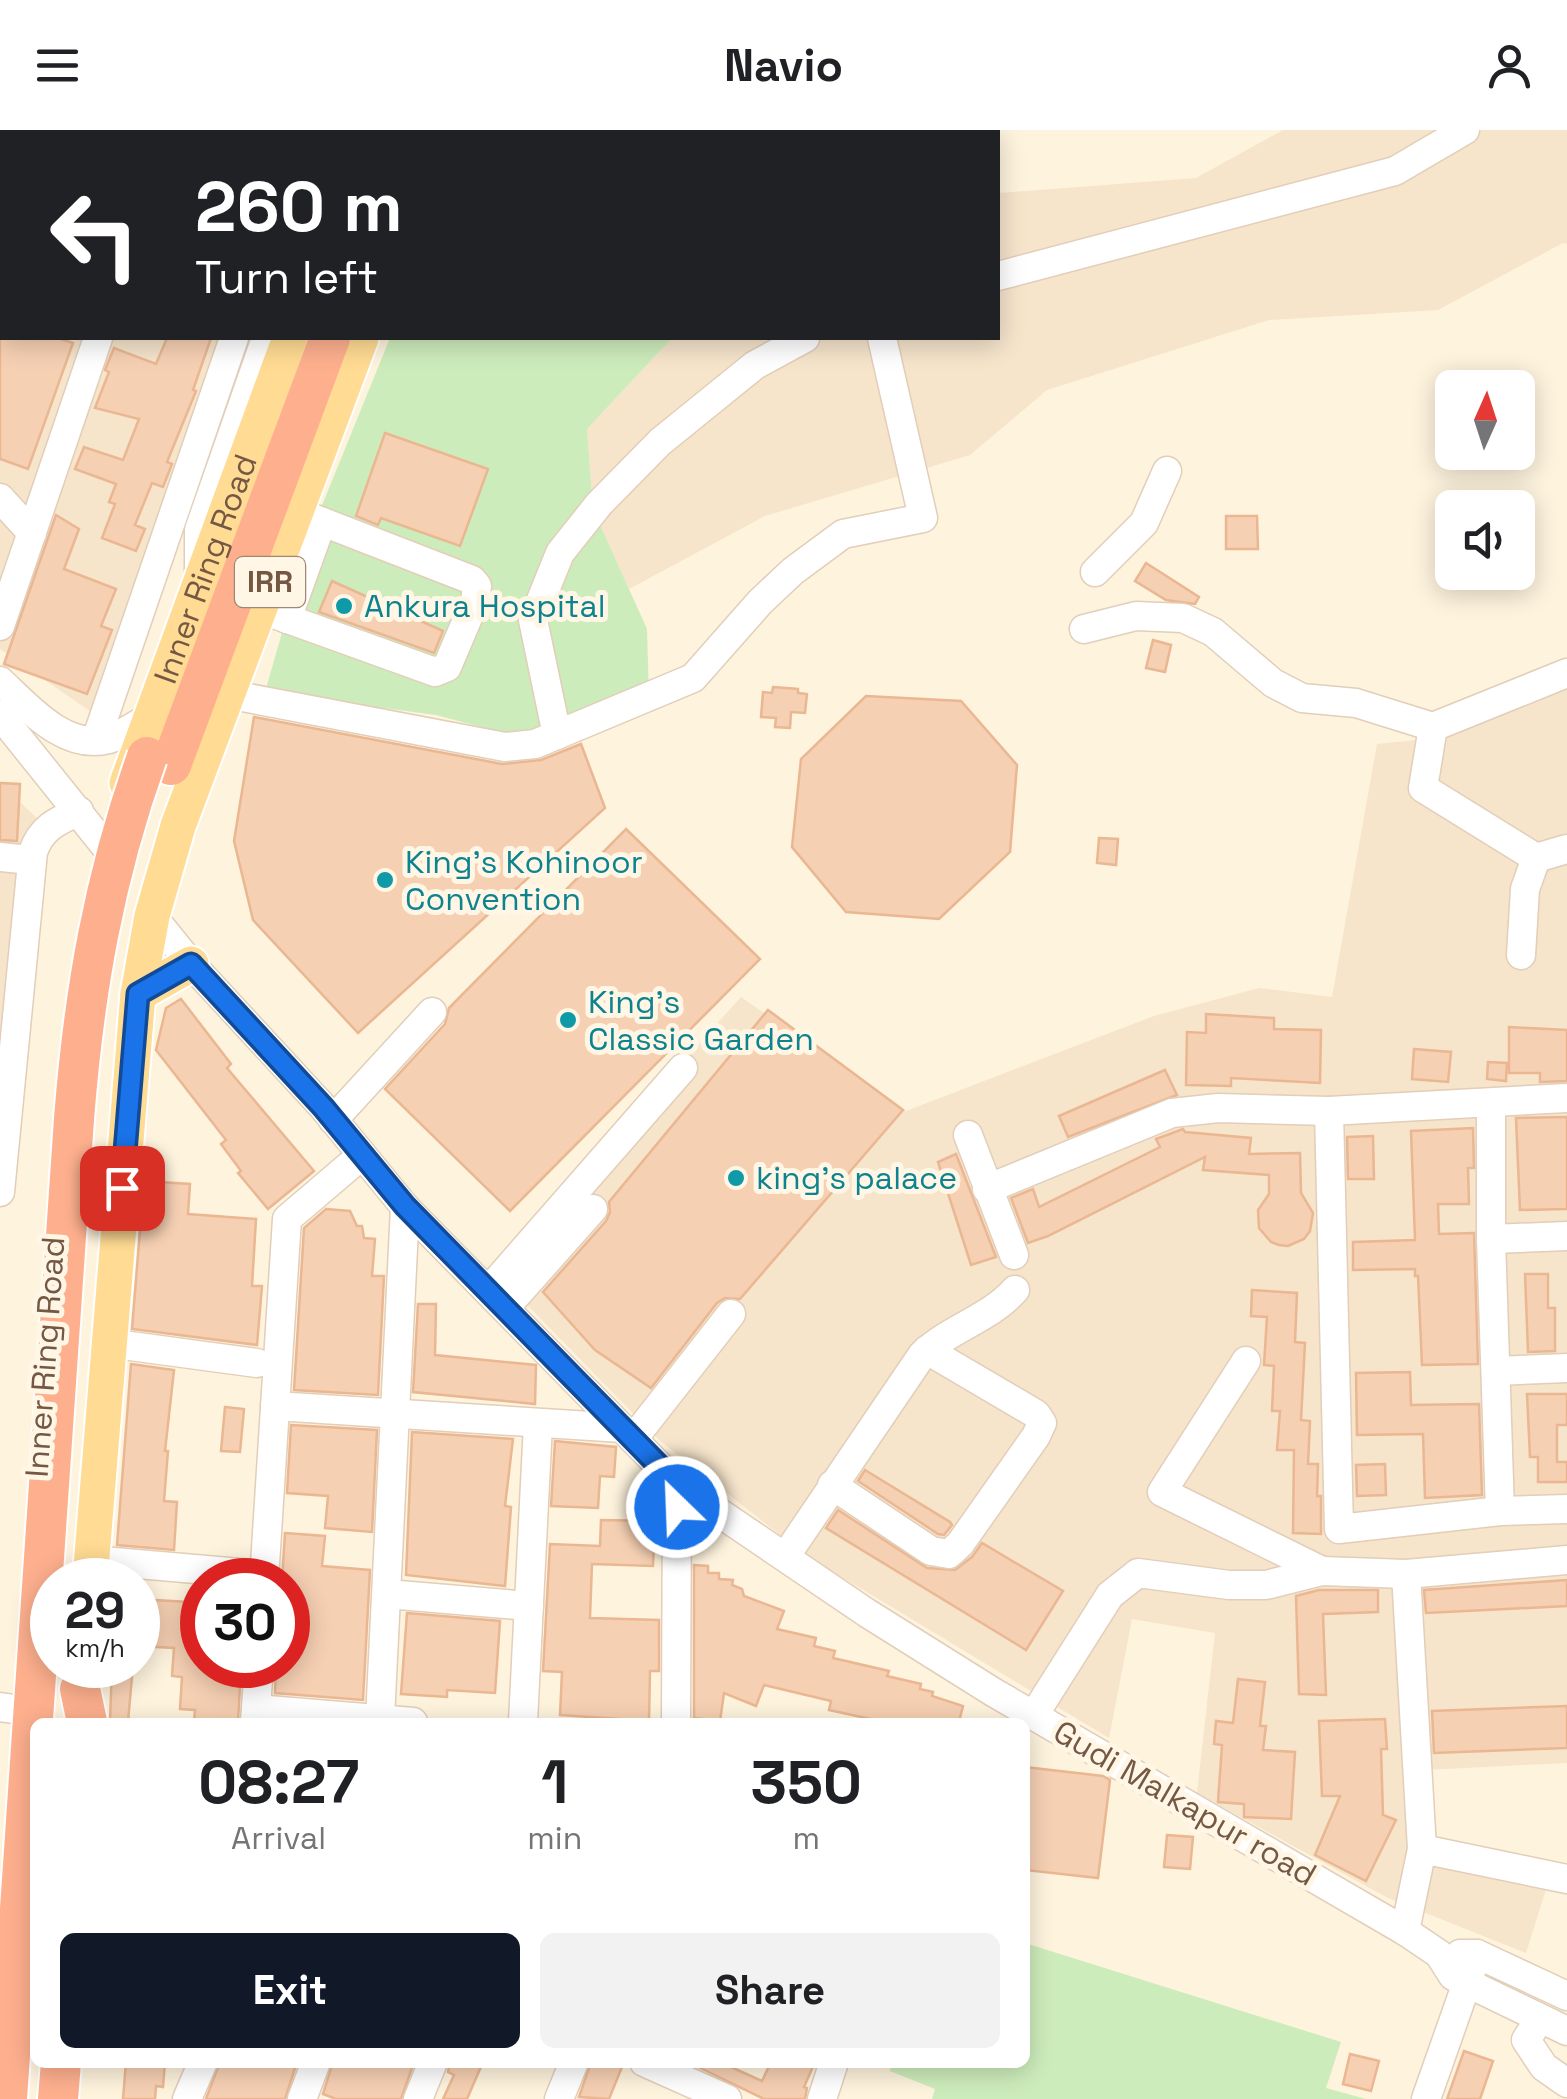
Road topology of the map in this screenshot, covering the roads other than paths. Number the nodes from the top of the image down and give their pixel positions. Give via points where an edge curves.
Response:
1 (1465, 130) edge
2 (1000, 275) edge
3 (97, 340) edge
4 (233, 340) edge
5 (265, 340) edge
6 (289, 340) edge
7 (303, 340) edge
8 (329, 340) edge
9 (359, 340) edge
10 (801, 340) edge
11 (882, 340) edge
12 (1167, 472) dead end
13 (0, 498) edge
14 (309, 517) junction
15 (32, 533) junction
16 (1095, 572) dead end
17 (200, 582) junction
18 (273, 614) junction
19 (0, 626) edge
20 (1084, 629) dead end
21 (1567, 674) edge
22 (0, 681) edge
23 (227, 694) junction
24 (0, 715) edge
25 (152, 716) junction
26 (1433, 727) junction
27 (557, 734) junction
28 (96, 740) junction
29 (123, 796) junction
30 (79, 811) junction
31 (178, 826) junction
32 (106, 846) junction
33 (1567, 849) edge
34 (0, 858) edge
35 (1536, 858) junction
36 (31, 860) junction
37 (152, 916) junction
38 (1521, 955) dead end
39 (191, 964) junction
40 (138, 994) junction
41 (424, 1006) dead end
42 (682, 1068) dead end
43 (1567, 1098) edge
44 (1491, 1103) junction
45 (1328, 1111) junction
46 (328, 1113) junction
47 (4, 1117) edge
48 (968, 1134) dead end
49 (362, 1155) junction
50 (987, 1189) junction
51 (0, 1192) edge
52 (405, 1206) junction
53 (593, 1210) dead end
54 (1567, 1236) edge
55 (1491, 1239) junction
56 (1014, 1255) dead end
57 (1015, 1290) dead end
58 (496, 1299) junction
59 (731, 1314) dead end
60 (108, 1344) junction
61 (927, 1350) junction
62 (1246, 1361) dead end
63 (257, 1363) dead end
64 (1567, 1368) edge
65 (1496, 1370) junction
66 (275, 1406) junction
67 (396, 1414) junction
68 (538, 1424) junction
69 (627, 1433) junction
70 (677, 1484) junction
71 (832, 1485) junction
72 (1567, 1509) edge
73 (1500, 1510) junction
74 (785, 1557) junction
75 (83, 1558) edge
76 (84, 1558) edge
77 (265, 1558) edge
78 (1567, 1560) edge
79 (1322, 1571) junction
80 (1406, 1574) junction
81 (386, 1594) junction
82 (529, 1606) junction
83 (257, 1688) edge
84 (81, 1694) edge
85 (28, 1714) edge
86 (255, 1716) edge
87 (1034, 1716) junction
88 (33, 1718) edge
89 (338, 1718) edge
90 (380, 1718) edge
91 (522, 1718) edge
92 (676, 1718) edge
93 (30, 1763) edge
94 (24, 1774) junction
95 (1422, 1849) junction
96 (0, 1878) edge
97 (1567, 1879) edge
98 (1404, 1931) junction
99 (1439, 1954) junction
100 (1477, 1954) junction
101 (1466, 1984) junction
102 (1567, 1996) edge
103 (1539, 2020) junction
104 (1567, 2030) edge
105 (0, 2052) edge
106 (34, 2068) edge
107 (53, 2068) edge
108 (61, 2068) edge
109 (78, 2068) edge
110 (200, 2068) edge
111 (314, 2068) edge
112 (431, 2068) edge
113 (572, 2068) edge
114 (660, 2068) edge
115 (832, 2068) edge
116 (697, 2082) edge
117 (1567, 2083) edge
118 (7, 2099) edge
119 (32, 2099) edge
120 (50, 2099) edge
121 (58, 2099) edge
122 (75, 2099) edge
123 (187, 2099) edge
124 (302, 2099) edge
125 (418, 2099) edge
126 (559, 2099) edge
127 (727, 2099) edge
128 (822, 2099) edge
129 (1426, 2099) edge

1 - 2 street via 1394,171
3 - 15 street
4 - 28 street
5 - 17 street via 199,530
6 - 17 main road, Inner Ring Road / IRR
7 - 88 highway, bridge via 131,800 93,948 80,1039
8 - 75 highway via 155,810 128,902 104,1042
9 - 14 main road, Inner Ring Road / IRR
10 - 27 street via 754,366 660,442 560,554 533,620
11 - 27 street via 923,518 843,534 760,602 693,678
12 - 16 street via 1144,523
13 - 15 street
14 - 18 main road, Inner Ring Road / IRR
14 - 18 street via 472,580 475,600 447,667 435,672
15 - 19 street
17 - 25 main road, Inner Ring Road / IRR
18 - 23 main road, Inner Ring Road / IRR
20 - 26 street via 1136,616 1183,618 1213,632 1273,683 1302,698 1356,703
21 - 26 street
22 - 28 street via 48,725
23 - 27 street via 505,747
23 - 31 main road, Inner Ring Road / IRR
24 - 30 street
25 - 28 street
25 - 29 main road, Inner Ring Road / IRR
26 - 35 street via 1423,788
29 - 31 main road via 135,816 160,827
29 - 32 main road, Inner Ring Road / IRR
30 - 32 street
30 - 36 street via 41,833
31 - 37 main road, Inner Ring Road / IRR
32 - 85 main road, Inner Ring Road / IRR via 72,1013 40,1391
33 - 35 street
34 - 36 street
35 - 38 street via 1525,889
36 - 47 street
37 - 39 street, Gudi Malkapur road
37 - 40 main road, Inner Ring Road / IRR
39 - 40 main road
39 - 46 street, Gudi Malkapur road
40 - 60 main road, Inner Ring Road / IRR
41 - 46 street
42 - 58 street
43 - 44 street
44 - 45 street
44 - 55 street
45 - 50 street via 1172,1113
45 - 73 street via 1339,1529
46 - 49 street, Gudi Malkapur road
47 - 51 street
48 - 50 street
49 - 52 street, Gudi Malkapur road
49 - 66 street via 286,1219
50 - 56 street
52 - 58 street, Gudi Malkapur road
52 - 67 street
53 - 58 street
54 - 55 street
55 - 65 street
57 - 61 street
58 - 69 street, Gudi Malkapur road
59 - 69 street
60 - 63 street
60 - 76 main road, Inner Ring Road / IRR
61 - 71 street
61 - 71 street via 1042,1423 960,1544 949,1554 930,1551
62 - 79 street via 1162,1492
64 - 65 street
65 - 73 street
66 - 67 street
66 - 77 street
67 - 68 street
67 - 81 street
68 - 69 street
68 - 82 street
69 - 70 street, Gudi Malkapur road
70 - 74 street, Gudi Malkapur road
70 - 92 street
71 - 74 street
72 - 73 street
74 - 87 street, Gudi Malkapur road
78 - 80 street
79 - 80 street
79 - 87 street via 1266,1585 1138,1572 1110,1595
80 - 95 street
81 - 82 street
81 - 90 street
82 - 91 street
83 - 86 street
84 - 85 highway
85 - 94 main road, Inner Ring Road / IRR
86 - 89 street
87 - 98 street, Gudi Malkapur road
93 - 118 highway, bridge
94 - 96 highway
94 - 105 main road, Inner Ring Road / IRR
95 - 97 street
95 - 98 street
98 - 99 street, Gudi Malkapur road
99 - 100 street
99 - 101 street, Gudi Malkapur road
100 - 101 street
100 - 102 street
101 - 103 street, Gudi Malkapur road
101 - 129 street
103 - 104 street, Gudi Malkapur road
103 - 117 street via 1526,2040 1544,2067
106 - 119 highway
107 - 120 main road
108 - 121 highway
109 - 122 street
110 - 123 street
111 - 124 street
112 - 125 street
113 - 126 street
114 - 116 street
115 - 128 street
116 - 127 street

